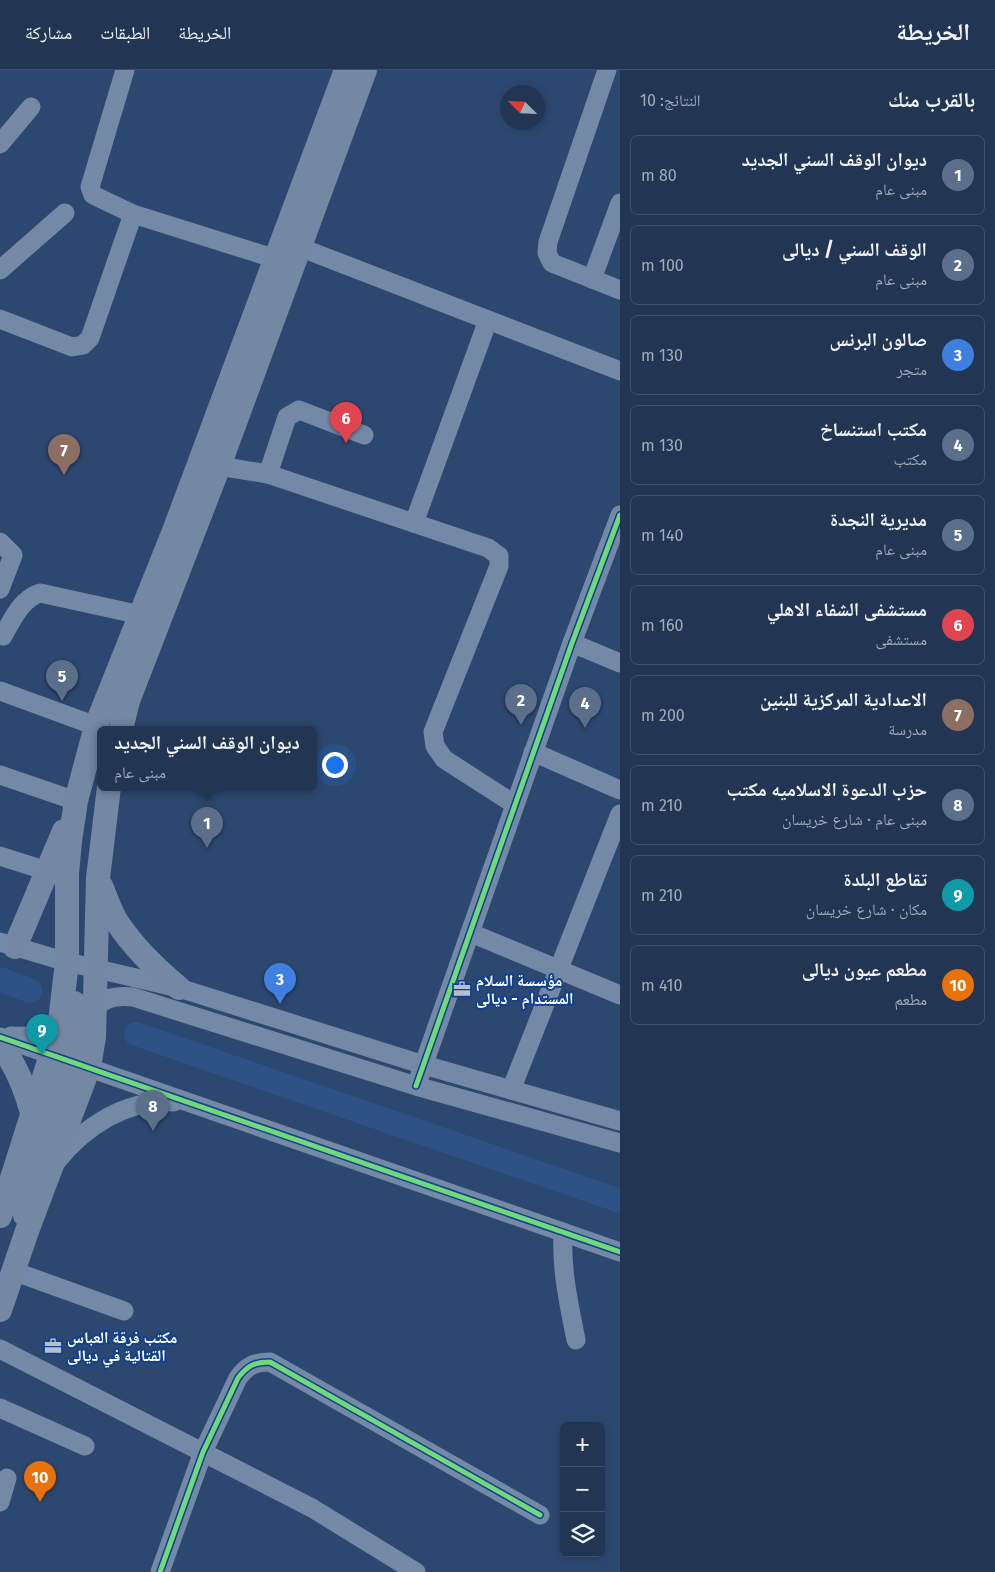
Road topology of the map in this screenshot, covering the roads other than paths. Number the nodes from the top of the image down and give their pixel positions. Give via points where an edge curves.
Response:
1 (125, 70) edge
2 (346, 70) edge
3 (365, 70) edge
4 (607, 70) edge
5 (31, 107) dead end
6 (0, 144) edge
7 (620, 203) edge
8 (66, 213) dead end
9 (133, 214) junction
10 (290, 256) junction
11 (0, 270) edge
12 (592, 279) junction
13 (620, 290) edge
14 (0, 319) edge
15 (488, 320) junction
16 (620, 371) edge
17 (364, 435) dead end
18 (219, 466) junction
19 (268, 474) junction
20 (620, 514) edge
21 (414, 523) junction
22 (0, 542) edge
23 (613, 554) edge
24 (0, 589) edge
25 (141, 615) junction
26 (3, 636) dead end
27 (572, 643) junction
28 (620, 663) edge
29 (0, 691) edge
30 (96, 726) junction
31 (122, 726) edge
32 (533, 752) junction
33 (0, 775) edge
34 (620, 790) edge
35 (109, 791) edge
36 (76, 802) junction
37 (514, 804) junction
38 (620, 814) edge
39 (0, 856) edge
40 (47, 871) junction
41 (98, 878) junction
42 (471, 933) junction
43 (7, 944) edge
44 (66, 962) junction
45 (97, 970) junction
46 (559, 971) junction
47 (179, 988) junction
48 (620, 995) edge
49 (95, 1007) junction
50 (68, 1026) junction
51 (0, 1036) edge
52 (0, 1044) edge
53 (70, 1060) junction
54 (424, 1066) junction
55 (416, 1086) junction
56 (511, 1090) junction
57 (194, 1105) junction
58 (32, 1113) junction
59 (620, 1121) edge
60 (620, 1143) edge
61 (52, 1167) junction
62 (0, 1216) edge
63 (27, 1231) junction
64 (563, 1232) junction
65 (620, 1252) edge
66 (13, 1271) junction
67 (0, 1310) edge
68 (124, 1311) dead end
69 (576, 1340) dead end
70 (0, 1349) edge
71 (0, 1408) edge
72 (85, 1446) dead end
73 (203, 1452) junction
74 (7, 1478) dead end
75 (0, 1502) edge
76 (540, 1515) dead end
77 (160, 1572) edge
78 (416, 1572) edge

1 - 9 street via 90,187 93,195
2 - 10 main road
3 - 10 main road
4 - 12 street via 547,253 552,263
5 - 6 street
7 - 12 street
8 - 11 street
9 - 10 street
9 - 14 street via 90,338 82,345 72,347
10 - 15 street
10 - 18 main road
10 - 25 main road
12 - 13 street
15 - 16 street
15 - 21 street
17 - 19 street via 299,410 287,417
18 - 19 street
18 - 31 main road via 128,701
19 - 21 street
20 - 23 street
21 - 37 street via 488,548 499,556 499,566 433,732 435,746 444,759
22 - 24 street via 14,555
23 - 27 street
25 - 26 street via 40,593 22,604
25 - 30 main road
27 - 28 street
27 - 32 street
29 - 30 street
30 - 36 main road
32 - 34 street
32 - 37 street
33 - 36 street
35 - 41 main road
36 - 40 main road
36 - 44 main road via 67,874
37 - 42 street
38 - 46 street
39 - 40 street
40 - 43 main road
41 - 45 main road
41 - 47 main road via 116,920 134,946
42 - 46 street
42 - 54 street
43 - 44 street
44 - 45 street
44 - 50 main road
45 - 47 street
45 - 49 main road
46 - 48 street
46 - 56 street
47 - 54 street
49 - 50 street
49 - 53 main road via 94,1037
49 - 55 street via 117,996 143,999
50 - 51 street via 20,1036
50 - 53 main road
51 - 53 street
52 - 58 main road via 23,1082
53 - 57 street
53 - 58 main road
53 - 61 main road
53 - 63 main road via 30,1176 25,1207
54 - 55 street
54 - 56 street
55 - 60 street
56 - 59 street
57 - 61 street via 170,1102 145,1104 108,1117 87,1130
57 - 64 street
58 - 62 main road
61 - 63 main road
63 - 66 main road
64 - 65 street
64 - 69 street via 564,1282
66 - 67 main road
66 - 68 street
70 - 73 street
71 - 72 street
73 - 76 street via 238,1378 255,1362 270,1362
73 - 77 street
73 - 78 street via 312,1508
74 - 75 street

